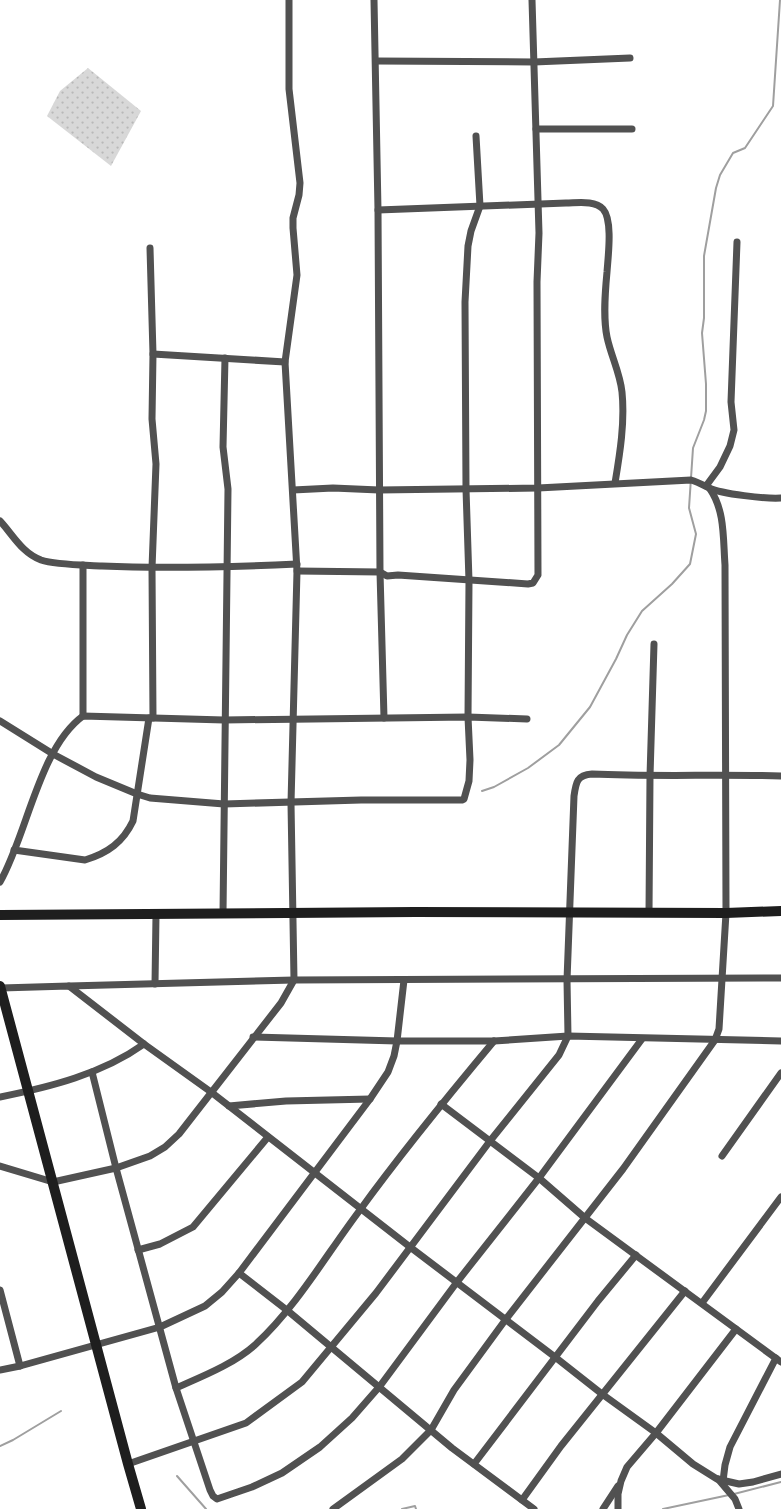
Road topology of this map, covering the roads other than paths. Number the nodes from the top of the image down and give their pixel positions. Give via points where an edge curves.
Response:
1 (289, 0) edge
2 (374, 0) edge
3 (532, 0) edge
4 (630, 58) dead end
5 (376, 61) junction
6 (534, 62) junction
7 (536, 129) junction
8 (632, 129) dead end
9 (476, 136) dead end
10 (538, 204) junction
11 (480, 206) junction
12 (378, 210) junction
13 (738, 242) dead end
14 (150, 248) dead end
15 (153, 354) junction
16 (225, 358) junction
17 (285, 362) junction
18 (615, 483) junction
19 (708, 487) junction
20 (538, 488) junction
21 (466, 489) junction
22 (293, 490) junction
23 (378, 490) junction
24 (781, 498) edge
25 (0, 521) edge
26 (83, 565) junction
27 (228, 567) junction
28 (297, 567) junction
29 (152, 568) junction
30 (380, 572) junction
31 (469, 581) junction
32 (654, 644) dead end
33 (83, 716) junction
34 (468, 717) junction
35 (151, 718) junction
36 (384, 718) junction
37 (292, 719) junction
38 (526, 719) dead end
39 (224, 720) junction
40 (0, 721) edge
41 (53, 754) junction
42 (725, 774) junction
43 (650, 776) junction
44 (781, 776) edge
45 (137, 794) junction
46 (291, 803) junction
47 (224, 804) junction
48 (14, 850) junction
49 (0, 882) edge
50 (781, 911) edge
51 (569, 912) junction
52 (294, 913) junction
53 (649, 913) junction
54 (223, 914) junction
55 (726, 914) junction
56 (0, 915) edge
57 (156, 915) junction
58 (781, 978) edge
59 (723, 979) junction
60 (294, 980) junction
61 (404, 980) junction
62 (568, 980) junction
63 (155, 984) junction
64 (69, 986) junction
65 (0, 987) edge
66 (568, 1036) junction
67 (253, 1037) junction
68 (642, 1039) junction
69 (715, 1040) junction
70 (397, 1041) junction
71 (494, 1041) junction
72 (781, 1041) edge
73 (144, 1044) junction
74 (92, 1072) junction
75 (781, 1073) edge
76 (29, 1091) junction
77 (211, 1092) junction
78 (0, 1097) edge
79 (370, 1099) junction
80 (441, 1104) junction
81 (229, 1106) junction
82 (268, 1137) junction
83 (490, 1141) junction
84 (722, 1156) dead end
85 (0, 1166) edge
86 (116, 1168) junction
87 (314, 1173) junction
88 (539, 1178) junction
89 (53, 1182) junction
90 (781, 1197) edge
91 (361, 1208) junction
92 (585, 1218) junction
93 (410, 1247) junction
94 (138, 1250) junction
95 (636, 1255) junction
96 (239, 1273) junction
97 (457, 1282) junction
98 (0, 1290) edge
99 (685, 1290) junction
100 (702, 1303) junction
101 (288, 1311) junction
102 (506, 1319) junction
103 (160, 1327) junction
104 (736, 1329) junction
105 (96, 1345) junction
106 (332, 1347) junction
107 (555, 1357) junction
108 (778, 1360) edge
109 (20, 1366) junction
110 (0, 1370) edge
111 (380, 1386) junction
112 (176, 1388) junction
113 (602, 1394) junction
114 (431, 1430) junction
115 (656, 1433) junction
116 (194, 1441) junction
117 (128, 1464) junction
118 (474, 1464) junction
119 (781, 1474) edge
120 (621, 1480) junction
121 (720, 1480) junction
122 (522, 1500) junction
123 (141, 1509) edge
124 (333, 1509) edge
125 (534, 1509) edge
126 (603, 1509) edge
127 (618, 1509) edge
128 (739, 1509) edge

1 - 17 street via 289,89 300,183 293,218 297,275
2 - 5 street
3 - 6 street
4 - 6 street
5 - 6 street
5 - 12 street
6 - 7 street
7 - 8 street
7 - 10 street
9 - 11 street
10 - 11 street
10 - 18 street via 592,204 602,208 608,218 606,334 620,382 623,412
10 - 20 street
11 - 12 street
11 - 21 street via 468,246 465,281
12 - 23 street
13 - 19 street via 731,402 734,430 730,446
14 - 15 street
15 - 16 street
15 - 29 street via 152,419 156,475
16 - 17 street
16 - 27 street via 223,447 228,489
17 - 22 street
18 - 19 street via 691,480
18 - 20 street
19 - 24 street via 760,498
19 - 42 street via 722,515 726,565
20 - 21 street
20 - 31 street via 536,580 528,584
21 - 23 street
21 - 31 street
22 - 23 street
22 - 28 street
23 - 30 street
25 - 26 street via 29,554 42,560
26 - 29 street
26 - 33 street
27 - 28 street
27 - 29 street
27 - 39 street
28 - 30 street
28 - 37 street
29 - 35 street
30 - 31 street via 387,576
30 - 36 street
31 - 34 street
32 - 43 street
33 - 35 street
33 - 41 street via 73,723
34 - 36 street
34 - 38 street
34 - 46 street via 469,781 462,800
35 - 39 street
35 - 45 street
36 - 37 street
37 - 39 street
37 - 46 street
39 - 47 street
40 - 41 street
41 - 45 street
41 - 48 street
42 - 43 street
42 - 44 street
42 - 55 street
43 - 51 street via 592,774 577,781
43 - 53 street
45 - 47 street
45 - 48 street via 133,821 127,834 96,856 85,860
46 - 47 street
46 - 52 street
47 - 54 street
48 - 49 street
50 - 55 main road
51 - 52 main road
51 - 53 main road
51 - 62 street
52 - 54 main road
52 - 60 street
53 - 55 main road
54 - 57 main road
55 - 59 street
56 - 57 main road
57 - 63 street
58 - 59 street
59 - 62 street
59 - 69 street via 719,1029
60 - 61 street
60 - 63 street
60 - 67 street via 281,1003
61 - 62 street
61 - 70 street
62 - 66 street
63 - 64 street
64 - 65 street
64 - 73 street
65 - 76 main road
66 - 68 street
66 - 71 street
66 - 83 street via 559,1055
67 - 70 street
67 - 77 street
68 - 69 street
68 - 88 street
69 - 72 street
69 - 92 street
70 - 71 street
70 - 79 street via 388,1072
71 - 80 street
73 - 74 street
73 - 77 street
74 - 76 street
74 - 86 street
75 - 84 street
76 - 78 street
76 - 89 main road
77 - 81 street
77 - 86 street via 180,1134 164,1147 150,1156
79 - 81 street via 286,1100
79 - 87 street
80 - 83 street
80 - 91 street
81 - 82 street
82 - 87 street
82 - 94 street via 193,1227 160,1244
83 - 88 street
83 - 93 street
85 - 89 street
86 - 89 street
86 - 94 street
87 - 91 street
87 - 96 street
88 - 92 street
88 - 97 street
89 - 105 main road
90 - 100 street
91 - 93 street
91 - 101 street
92 - 95 street
92 - 102 street
93 - 97 street
93 - 106 street
94 - 103 street
95 - 99 street
95 - 107 street
96 - 101 street
96 - 103 street via 205,1306
97 - 102 street
97 - 111 street
98 - 109 street
99 - 100 street
99 - 113 street
100 - 104 street
101 - 106 street
101 - 112 street via 255,1345 215,1370
102 - 107 street
102 - 114 street via 454,1390
103 - 105 street
103 - 112 street
104 - 108 street
104 - 115 street
105 - 109 street
105 - 117 main road
106 - 111 street
106 - 116 street via 302,1382 246,1423
107 - 113 street
107 - 118 street
108 - 121 street via 730,1447
109 - 110 street
111 - 114 street
111 - 116 street via 352,1418 312,1452 282,1473 223,1498 213,1496
112 - 116 street
113 - 115 street
113 - 122 street
114 - 118 street
114 - 124 street via 402,1459
115 - 120 street via 627,1466
115 - 121 street via 693,1464
116 - 117 street
117 - 123 main road
118 - 122 street
119 - 121 street via 739,1484
120 - 126 street
120 - 127 street
121 - 128 street
122 - 125 street

